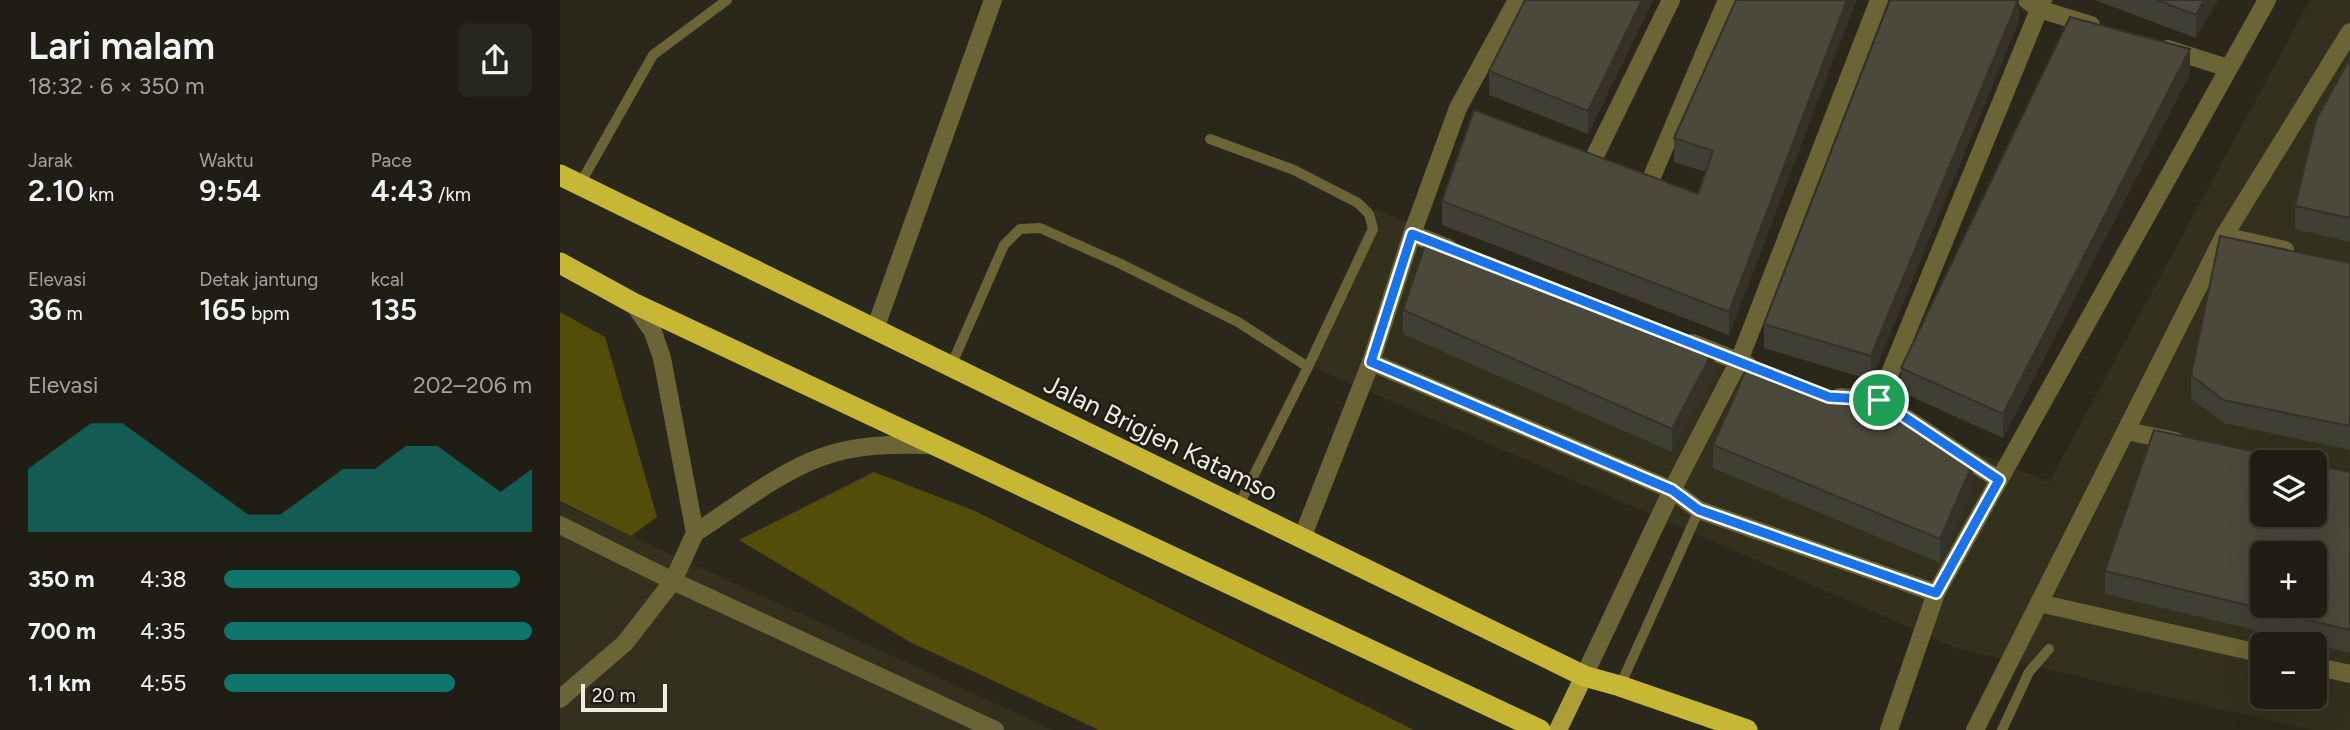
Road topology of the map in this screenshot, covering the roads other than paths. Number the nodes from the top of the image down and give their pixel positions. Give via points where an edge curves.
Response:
1 (726, 0) edge
2 (993, 0) edge
3 (1517, 0) edge
4 (1671, 0) edge
5 (1727, 0) edge
6 (1879, 0) edge
7 (2267, 0) edge
8 (2036, 3) edge
9 (2102, 29) edge
10 (2350, 32) edge
11 (2152, 44) edge
12 (2228, 68) junction
13 (1210, 139) dead end
14 (1590, 166) edge
15 (560, 175) edge
16 (580, 184) junction
17 (1669, 193) edge
18 (1412, 234) junction
19 (2224, 236) junction
20 (1462, 253) edge
21 (2300, 253) edge
22 (560, 263) edge
23 (633, 303) junction
24 (876, 329) junction
25 (1676, 337) edge
26 (1739, 361) junction
27 (1371, 362) junction
28 (951, 366) junction
29 (1308, 367) junction
30 (1764, 371) edge
31 (1829, 397) edge
32 (1879, 400) junction
33 (2126, 430) junction
34 (934, 445) junction
35 (2192, 445) edge
36 (1999, 480) junction
37 (1672, 490) junction
38 (1238, 507) junction
39 (1699, 510) junction
40 (560, 525) edge
41 (695, 533) junction
42 (1302, 538) junction
43 (673, 581) junction
44 (1936, 593) junction
45 (2039, 603) junction
46 (2049, 649) dead end
47 (2250, 651) edge
48 (2327, 669) edge
49 (2350, 674) edge
50 (1584, 676) junction
51 (1620, 686) junction
52 (560, 699) edge
53 (995, 730) edge
54 (1540, 730) edge
55 (1558, 730) edge
56 (1747, 730) edge
57 (1889, 730) edge
58 (1975, 730) edge
59 (2002, 730) edge

1 - 16 lane via 653,55
2 - 24 street
3 - 18 street
4 - 14 street
5 - 17 street via 1642,184
6 - 26 street
7 - 12 street
8 - 9 street
8 - 32 street
10 - 19 street
11 - 12 street
12 - 36 street
13 - 29 lane via 1294,170 1358,203 1369,214 1373,229
15 - 16 highway, Jalan Brigjen Katamso
16 - 24 highway, Jalan Brigjen Katamso
18 - 20 street
18 - 27 street
19 - 21 street
19 - 33 street
22 - 23 highway
23 - 34 highway
23 - 41 street via 653,332 662,358
24 - 28 highway, Jalan Brigjen Katamso
25 - 26 street
26 - 30 street
26 - 37 street
27 - 37 street
27 - 42 street
28 - 29 lane via 1004,245 1020,229 1040,228 1238,322
28 - 38 highway, Jalan Brigjen Katamso
29 - 38 lane
31 - 32 street
32 - 36 street
33 - 35 street
33 - 45 street
34 - 41 street via 886,444 820,458
34 - 54 highway
36 - 44 street
37 - 39 street
37 - 50 street
38 - 42 highway, Jalan Brigjen Katamso
39 - 44 street
39 - 51 lane
40 - 43 street
41 - 43 street
42 - 50 highway, Jalan Brigjen Katamso
43 - 52 street via 625,643
43 - 53 street
44 - 57 street
45 - 47 street
45 - 58 street
46 - 59 lane via 2029,672
48 - 49 street
50 - 51 highway, Jalan Brigjen Katamso
50 - 55 main road
51 - 56 highway, Jalan Brigjen Katamso

